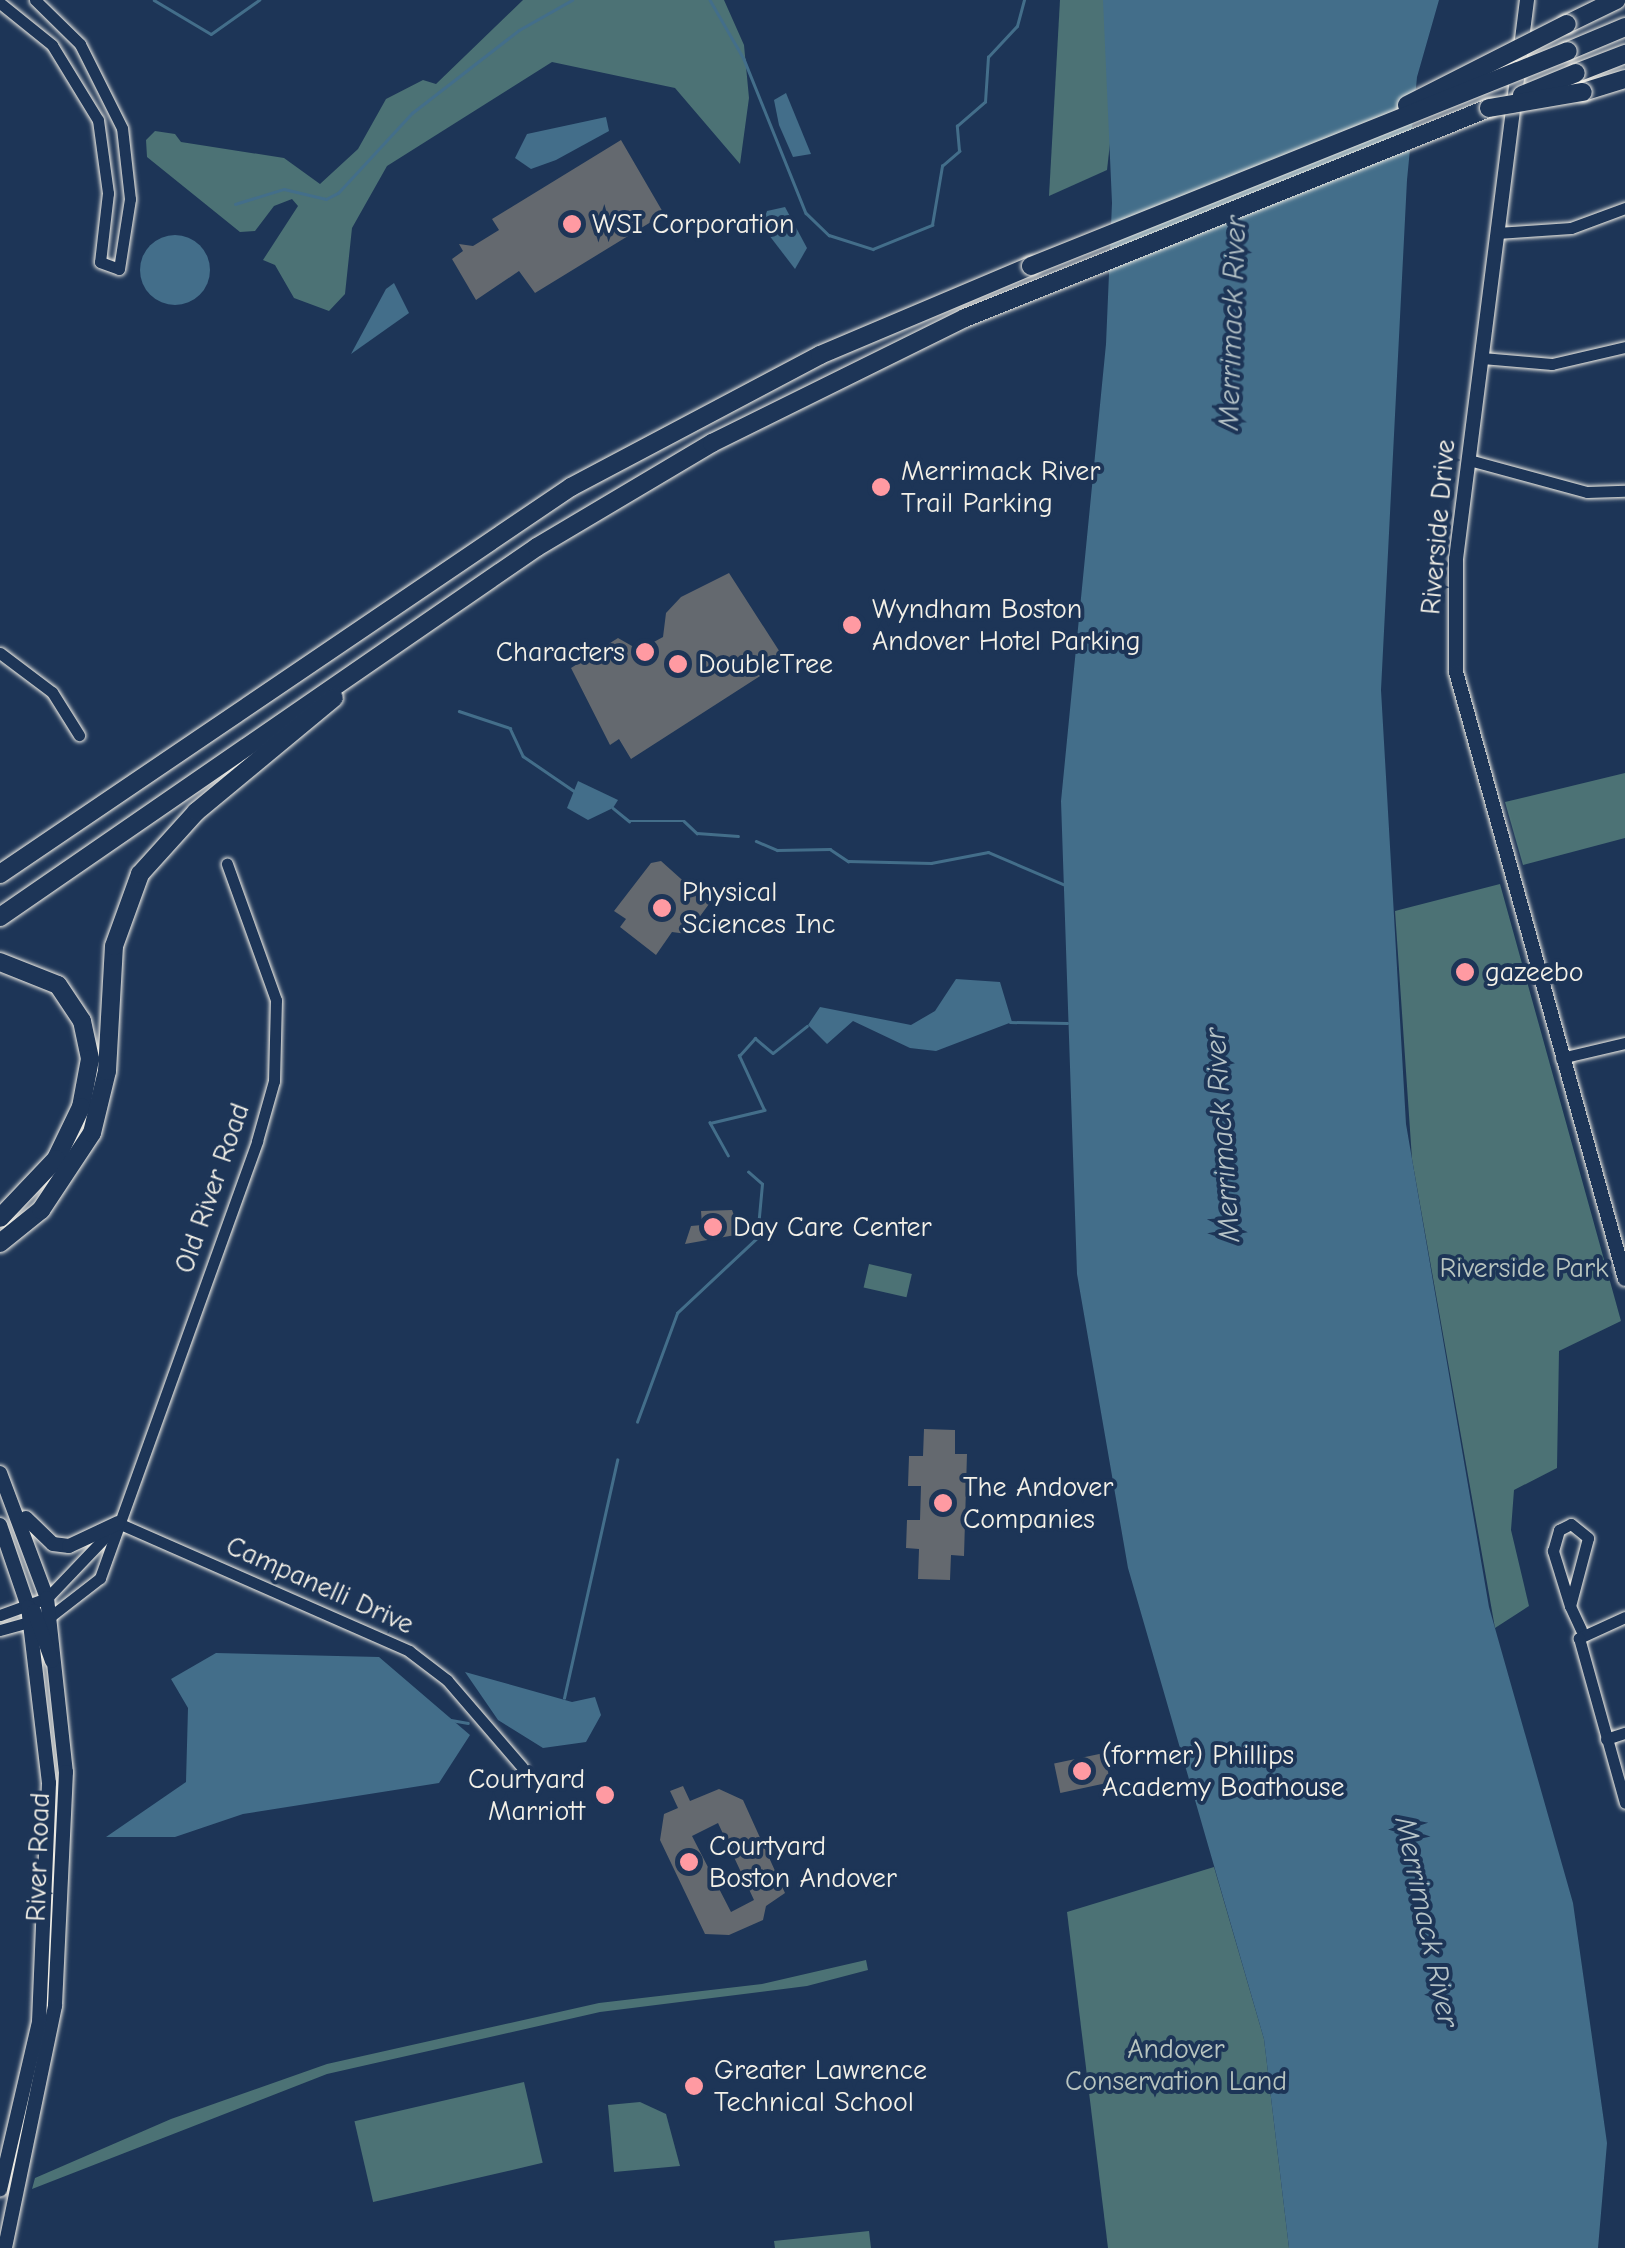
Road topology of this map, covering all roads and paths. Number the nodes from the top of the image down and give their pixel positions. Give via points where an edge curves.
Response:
1 (35, 0) edge
2 (1528, 0) edge
3 (1616, 0) edge
4 (0, 3) edge
5 (1625, 27) edge
6 (1625, 54) edge
7 (1625, 80) edge
8 (1490, 108) junction
9 (1364, 131) junction
10 (1625, 208) edge
11 (1497, 232) junction
12 (1625, 346) edge
13 (1482, 358) junction
14 (1469, 460) junction
15 (1625, 491) edge
16 (402, 640) junction
17 (0, 653) edge
18 (79, 735) dead end
19 (226, 864) dead end
20 (0, 874) edge
21 (0, 917) edge
22 (0, 962) edge
23 (1625, 1044) edge
24 (1561, 1058) junction
25 (0, 1218) edge
26 (0, 1243) edge
27 (1625, 1280) edge
28 (0, 1473) edge
29 (18, 1510) junction
30 (118, 1523) junction
31 (0, 1525) edge
32 (0, 1539) edge
33 (0, 1556) edge
34 (47, 1598) junction
35 (1570, 1606) junction
36 (0, 1614) edge
37 (37, 1616) junction
38 (1625, 1617) edge
39 (0, 1630) edge
40 (1581, 1630) junction
41 (1625, 1734) edge
42 (1606, 1739) junction
43 (522, 1767) dead end
44 (1625, 1803) edge
45 (4, 2160) edge
46 (0, 2190) edge
47 (6, 2248) edge

1 - 4 street via 80,44 119,118 130,199 119,269 100,262 108,193 98,120 52,45
2 - 11 main road, Riverside Drive
3 - 9 highway, bridge
5 - 9 highway, bridge
6 - 8 highway, bridge
7 - 8 highway, bridge
8 - 16 highway via 1043,287 712,443
9 - 20 highway, bridge via 820,355 571,487
10 - 11 street via 1571,228
11 - 13 main road, Riverside Drive
12 - 13 street via 1552,364
13 - 14 main road, Riverside Drive
14 - 15 street via 1586,492
14 - 24 main road, Riverside Drive via 1453,596 1456,672
16 - 21 highway
16 - 26 highway via 196,812 140,874 114,946 107,1071 92,1132 41,1210
17 - 18 street via 52,692
19 - 30 street, Old River Road via 276,1000 274,1081
22 - 25 highway via 58,984 82,1021 90,1059 82,1107 56,1158
23 - 24 street
24 - 27 main road, Riverside Drive
28 - 29 main road, River Road
29 - 30 main road via 53,1544 69,1546
29 - 34 main road, River Road
30 - 34 street, Old River Road
30 - 37 street, Old River Road via 100,1578
30 - 43 street, Campanelli Drive via 409,1651 447,1680
31 - 37 main road, River Road
32 - 33 main road
34 - 37 main road, River Road
35 - 35 street via 1554,1551 1559,1530 1571,1524 1588,1541
35 - 40 street
36 - 37 street
37 - 39 street
37 - 45 main road, River Road via 50,1782 46,1918 39,2022
37 - 47 main road, River Road via 64,1715 55,2006
38 - 40 street
40 - 42 street
41 - 42 street
42 - 44 street
45 - 46 main road, River Road

